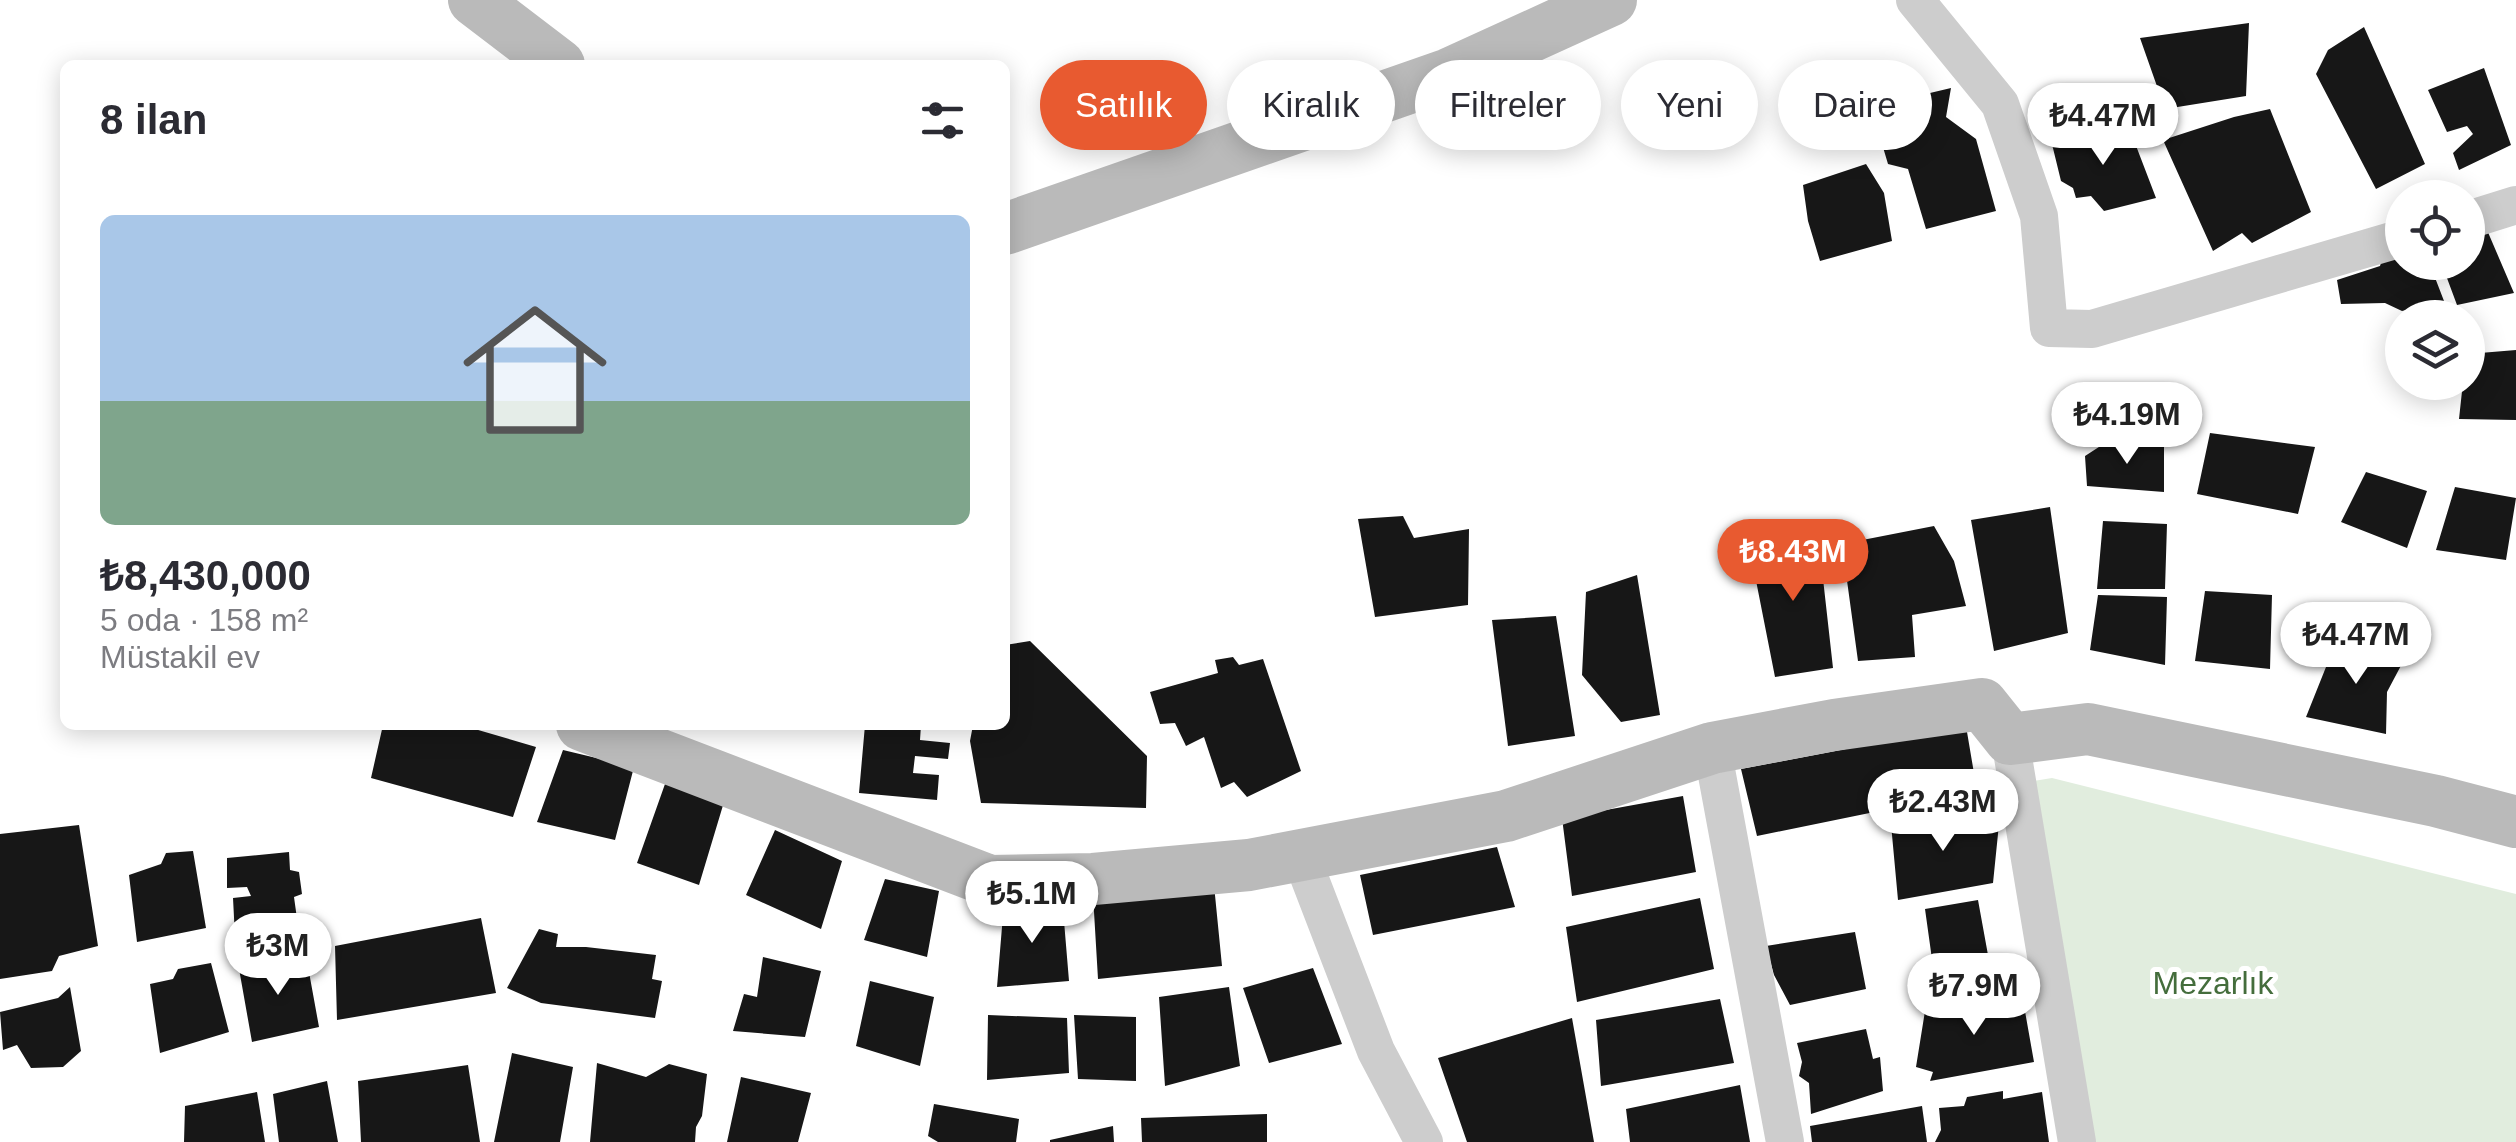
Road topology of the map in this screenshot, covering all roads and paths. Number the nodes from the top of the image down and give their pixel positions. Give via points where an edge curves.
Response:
1 (474, 0) edge
2 (1611, 0) edge
3 (1916, 0) edge
4 (552, 60) edge
5 (2516, 206) edge
6 (2485, 215) edge
7 (1010, 226) edge
8 (2385, 243) edge
9 (595, 730) edge
10 (2010, 738) junction
11 (1712, 748) junction
12 (2516, 822) edge
13 (1301, 856) junction
14 (1424, 1142) edge
15 (1785, 1142) edge
16 (2077, 1142) edge

1 - 4 street
2 - 7 street via 1449,74
3 - 8 street via 2000,104 2039,216 2049,328 2092,329
5 - 6 street
9 - 13 street via 990,881 1093,880
10 - 11 street via 1982,704
10 - 12 street via 2088,729
10 - 16 street
11 - 13 street via 1506,816
11 - 15 street
13 - 14 street via 1376,1052

